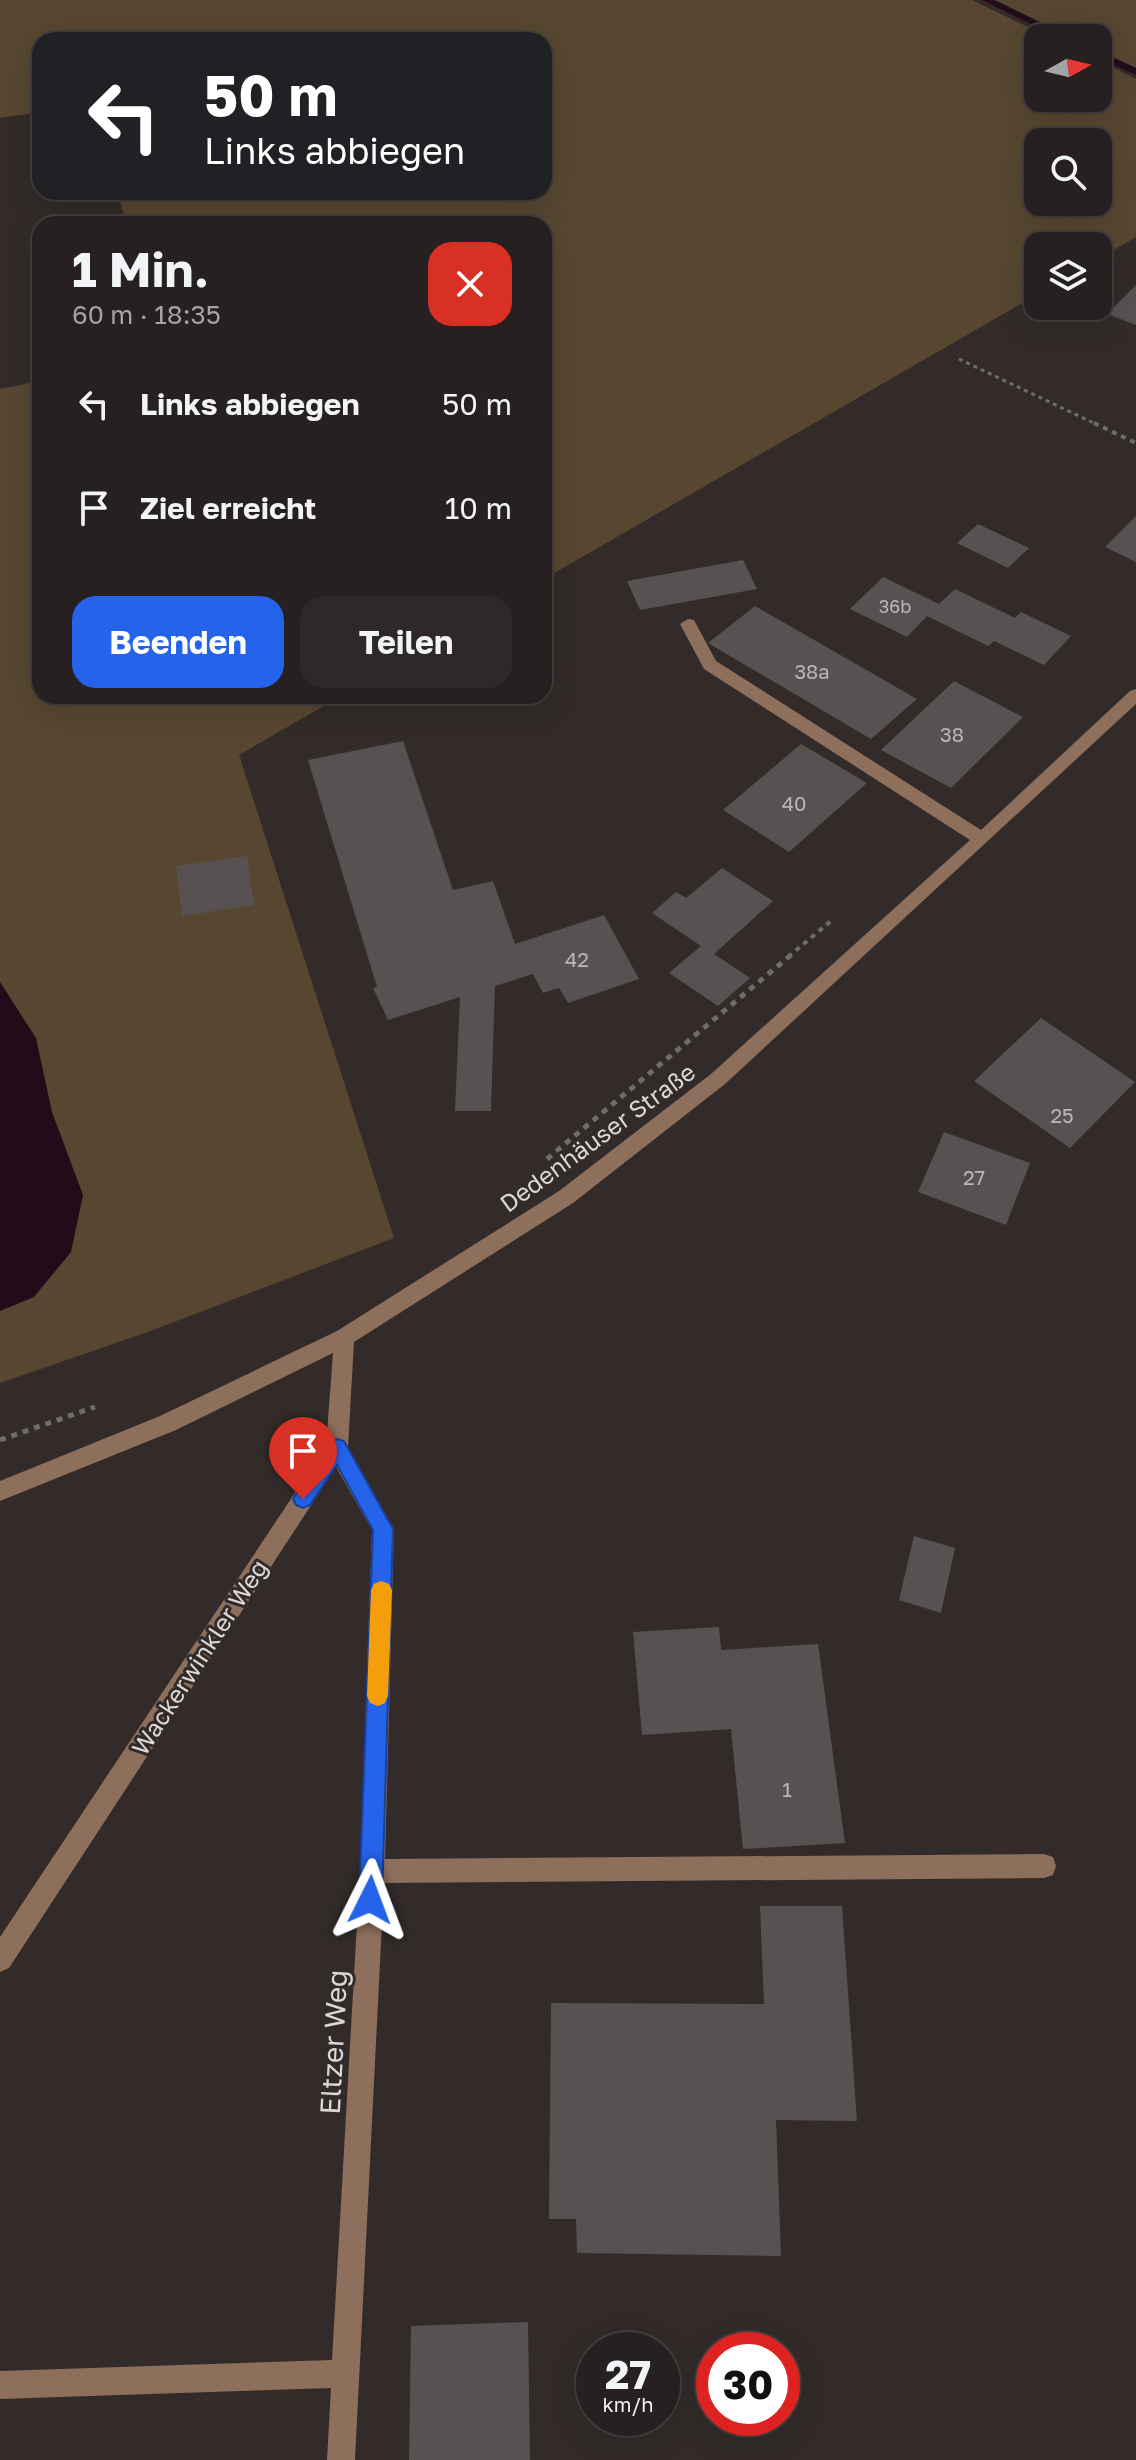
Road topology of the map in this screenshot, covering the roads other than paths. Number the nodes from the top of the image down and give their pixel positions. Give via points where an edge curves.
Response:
1 (688, 624) dead end
2 (1136, 695) edge
3 (982, 839) junction
4 (344, 1337) junction
5 (337, 1448) junction
6 (0, 1491) edge
7 (1044, 1866) dead end
8 (372, 1871) junction
9 (0, 1959) edge
10 (345, 2374) junction
11 (0, 2385) edge
12 (341, 2460) edge

1 - 3 street via 710,665
2 - 3 street, Dedenhäuser Straße
3 - 4 street, Dedenhäuser Straße via 707,1088 566,1197
4 - 5 street, Wackerwinkler Weg
4 - 6 street, Dedenhäuser Straße via 168,1423
5 - 8 street, Eltzer Weg via 383,1529
5 - 9 street, Wackerwinkler Weg
7 - 8 street
8 - 10 street, Eltzer Weg
10 - 11 street
10 - 12 street, Eltzer Weg

